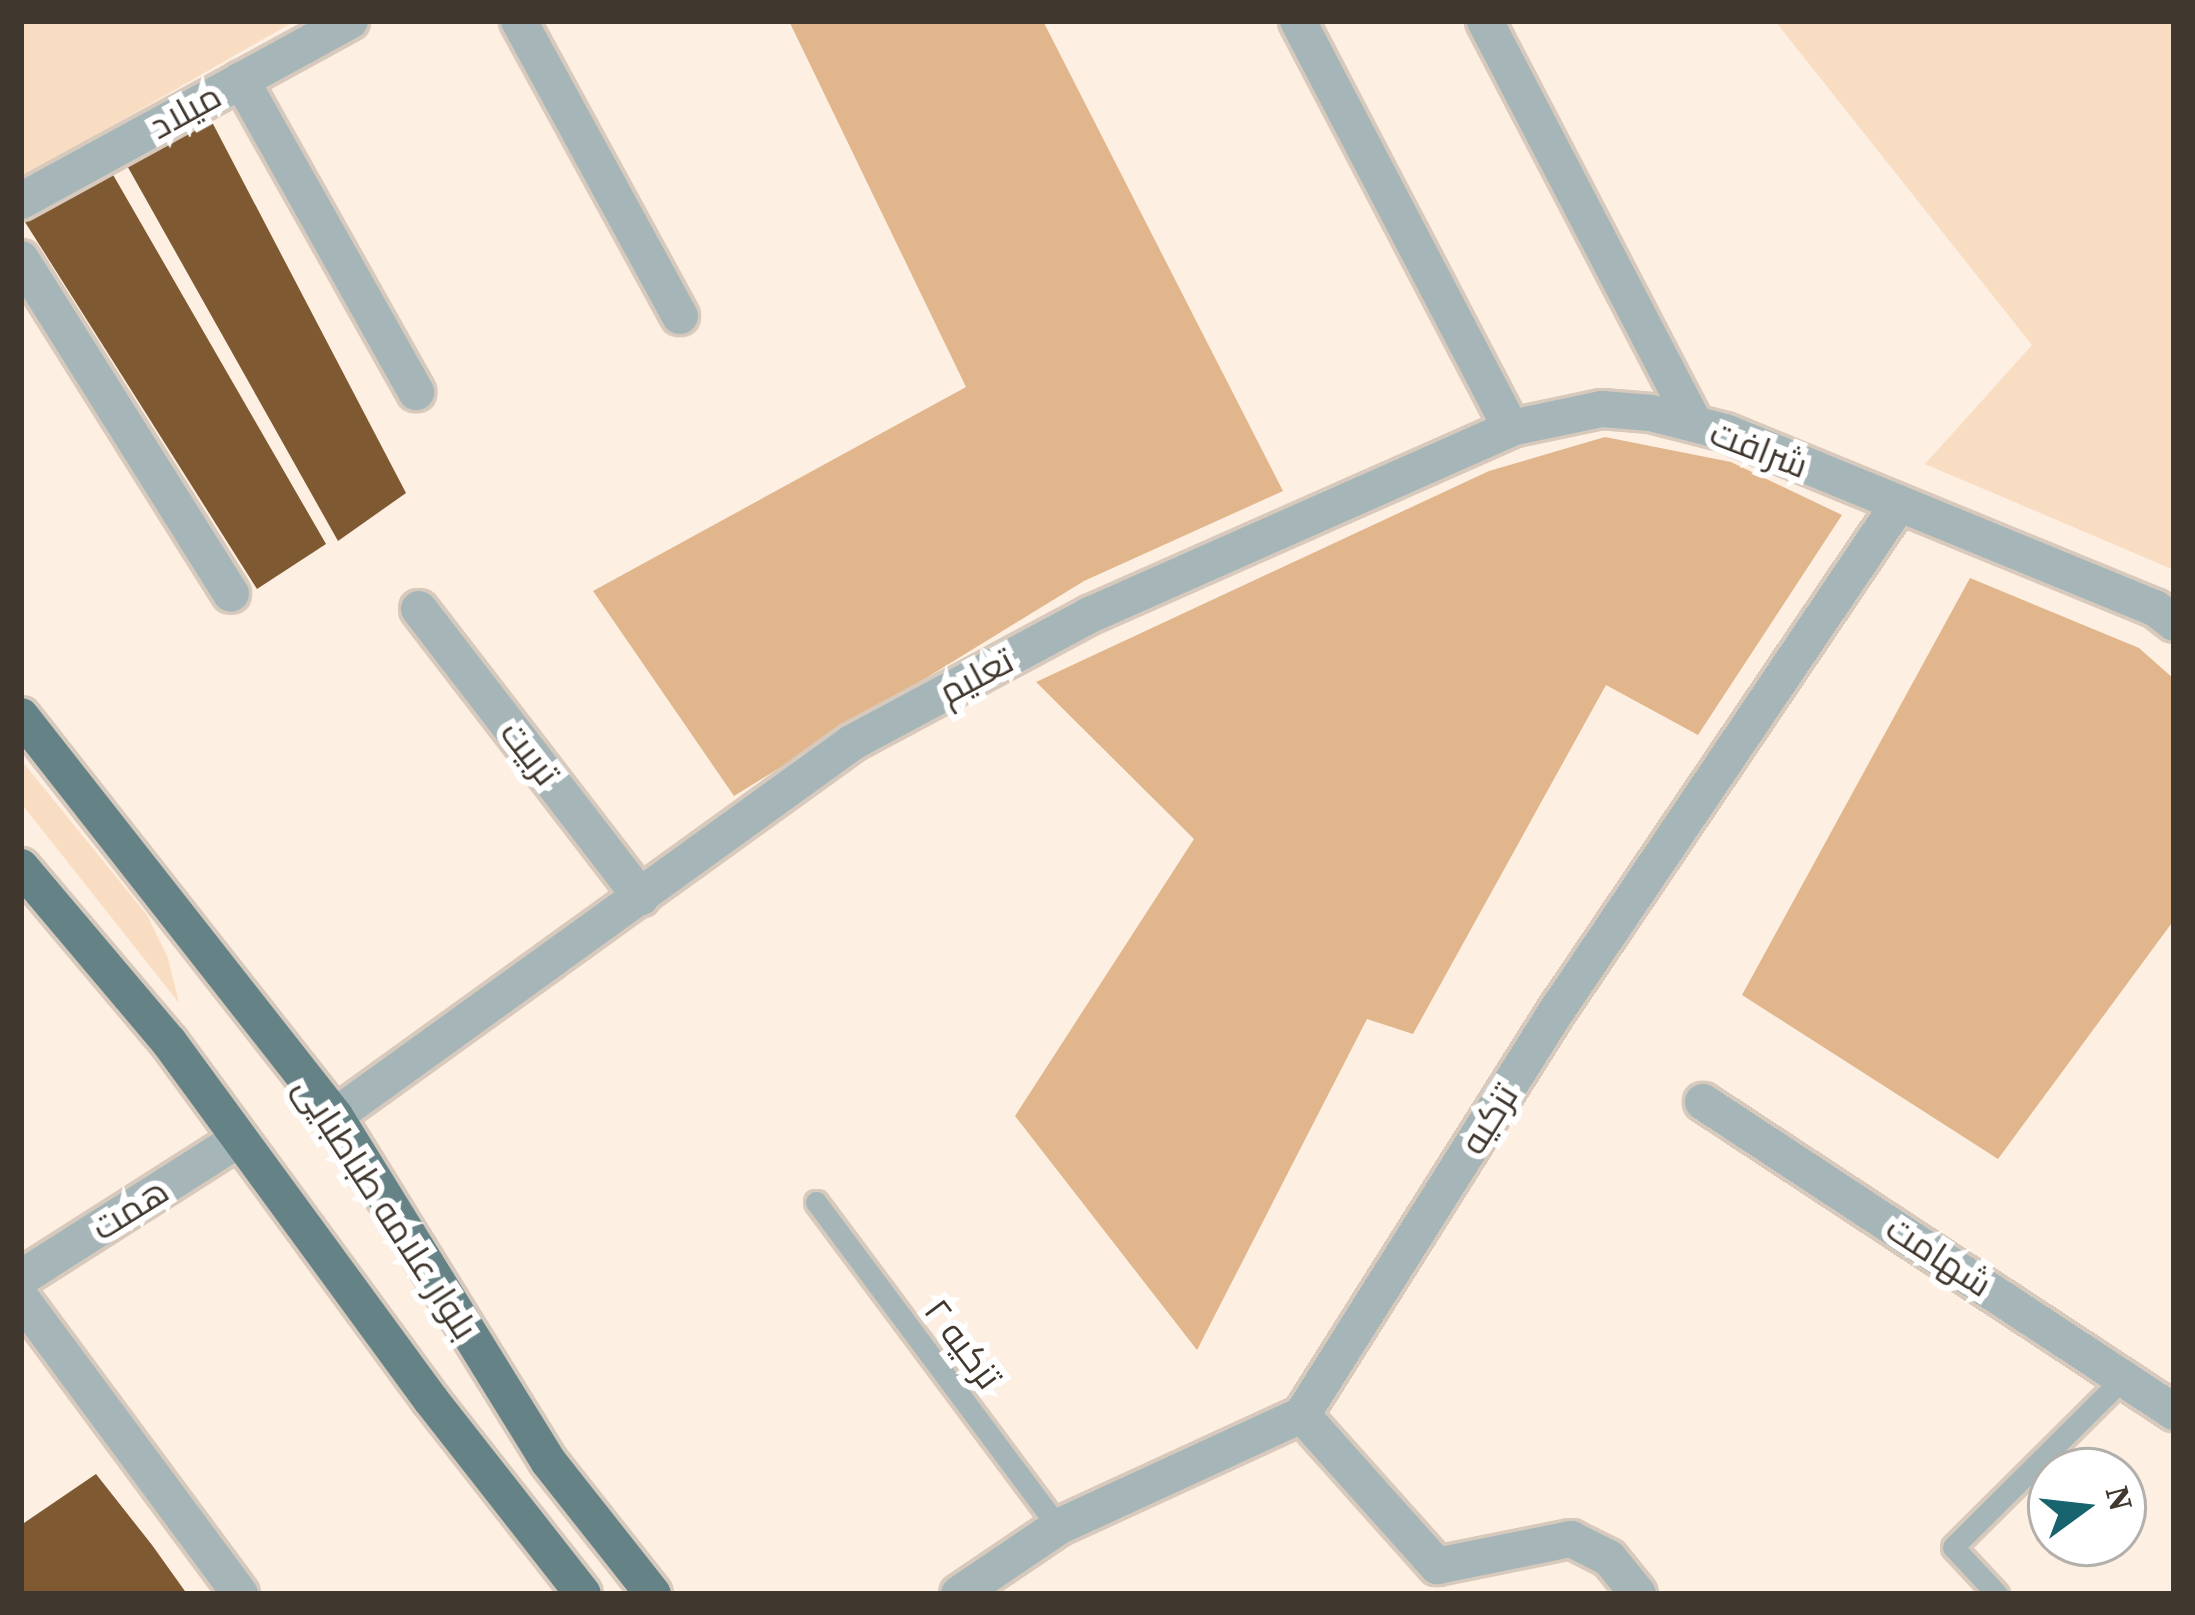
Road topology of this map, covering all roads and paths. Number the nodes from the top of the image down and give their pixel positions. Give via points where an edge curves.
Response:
1 (350, 21) edge
2 (519, 21) edge
3 (1298, 21) edge
4 (1485, 21) edge
5 (241, 80) junction
6 (21, 201) edge
7 (21, 259) edge
8 (680, 316) dead end
9 (416, 392) dead end
10 (1695, 424) junction
11 (1510, 428) junction
12 (1898, 505) junction
13 (231, 594) dead end
14 (419, 609) dead end
15 (2174, 623) edge
16 (21, 716) edge
17 (21, 867) edge
18 (641, 897) junction
19 (1703, 1102) dead end
20 (335, 1116) junction
21 (238, 1140) junction
22 (816, 1202) dead end
23 (21, 1278) edge
24 (21, 1298) edge
25 (2124, 1377) junction
26 (2174, 1412) edge
27 (1302, 1415) junction
28 (1058, 1527) junction
29 (239, 1594) edge
30 (583, 1594) edge
31 (652, 1594) edge
32 (959, 1594) edge
33 (1638, 1594) edge
34 (1996, 1594) edge

1 - 5 street, میلاد
2 - 8 street
3 - 11 street
4 - 10 street, شرافت
5 - 6 street, میلاد
5 - 9 street
7 - 13 street
10 - 11 street, تعلیم via 1602,409
10 - 12 street, شرافت
11 - 18 street, تعلیم via 1090,616 853,742
12 - 15 street, شرافت via 2155,608
12 - 27 street, تزکیه via 1560,1006
14 - 18 street, تربیت
16 - 20 main road, بلوار علامه طباطبایی
17 - 21 main road, بلوار علامه طباطبایی via 169,1042
18 - 20 street, تعلیم
19 - 25 street, شهامت
20 - 31 main road, بلوار علامه طباطبایی via 548,1460
21 - 23 street, همت
21 - 30 main road, بلوار علامه طباطبایی
22 - 28 lane, تزکیه ۲
24 - 29 street
25 - 26 street, شهامت
25 - 34 lane via 1953,1547
27 - 28 street
27 - 33 street via 1437,1566 1571,1539 1609,1558
28 - 32 street

